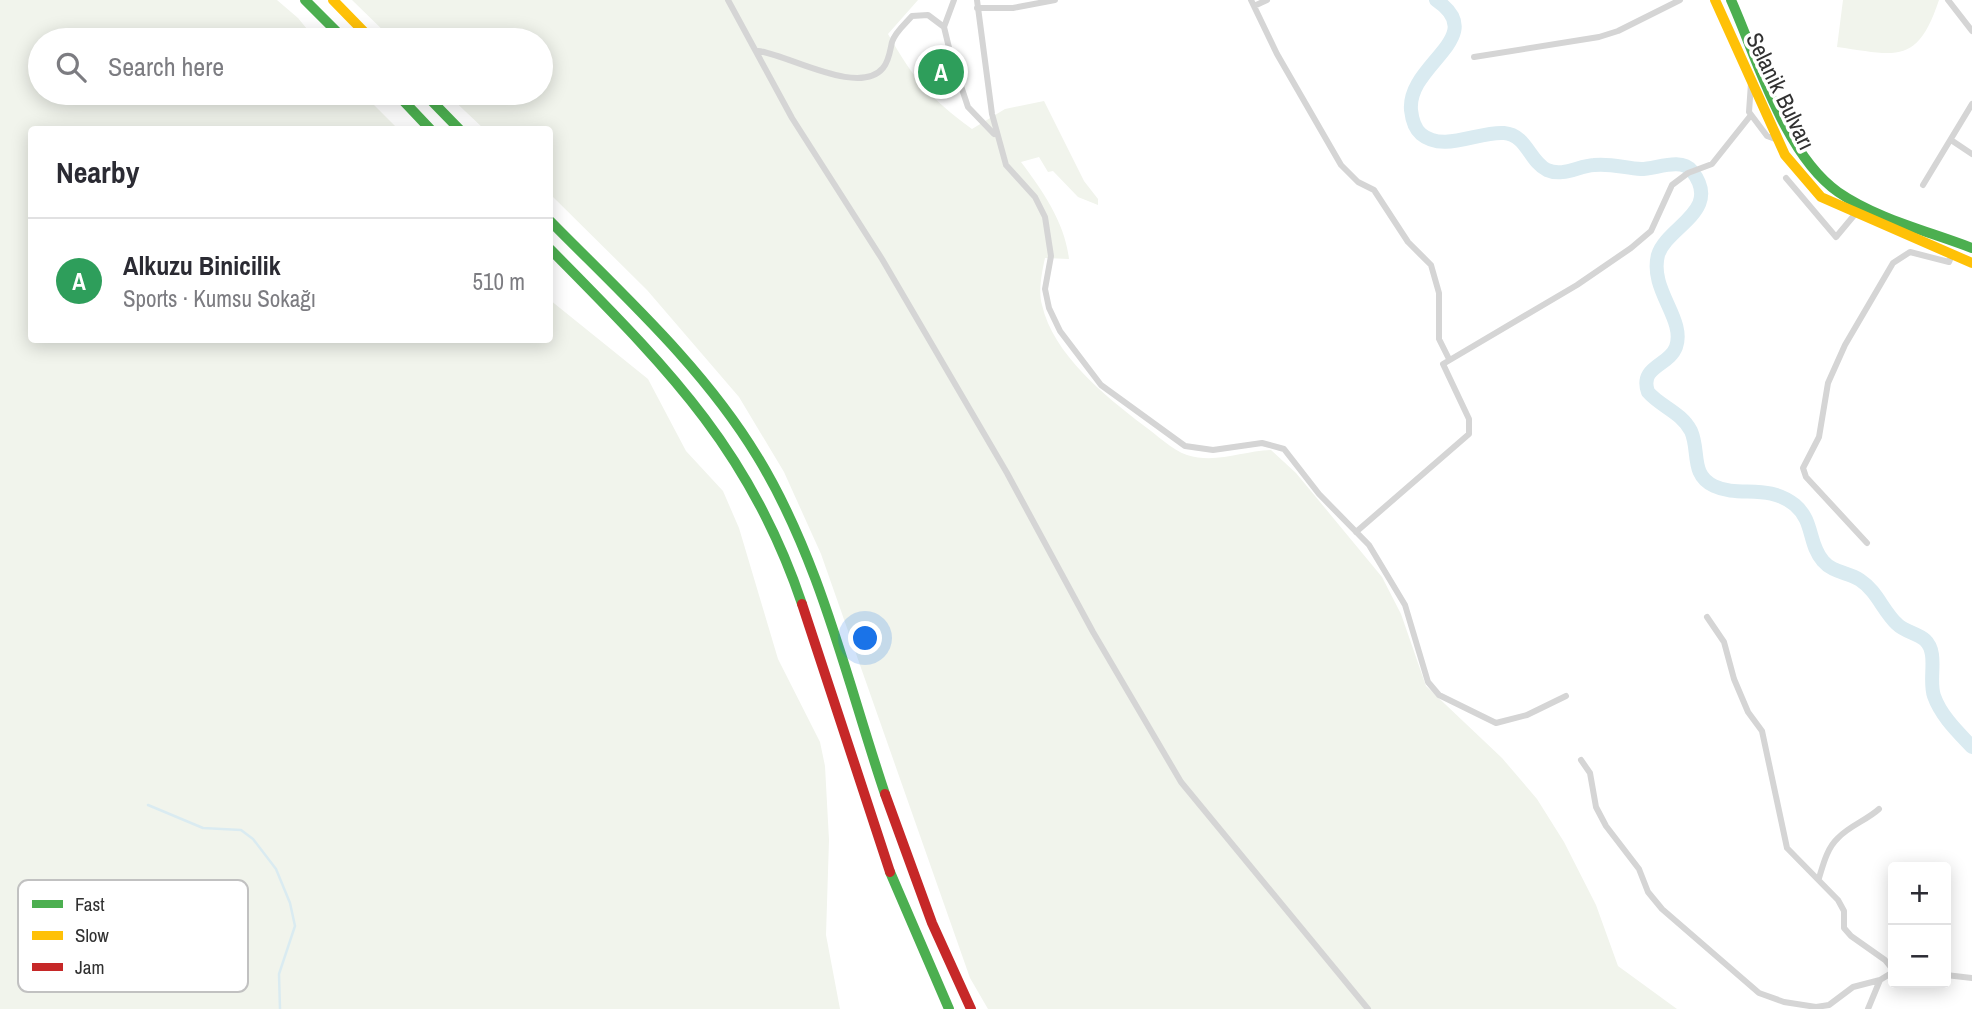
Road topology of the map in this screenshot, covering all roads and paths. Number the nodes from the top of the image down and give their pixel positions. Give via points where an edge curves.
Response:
1 (305, 0) edge
2 (333, 0) edge
3 (728, 0) edge
4 (954, 0) edge
5 (1055, 0) edge
6 (1267, 0) edge
7 (1681, 0) edge
8 (1716, 0) edge
9 (1731, 0) edge
10 (1948, 0) edge
11 (1252, 3) edge
12 (977, 4) edge
13 (944, 27) junction
14 (333, 28) edge
15 (360, 28) edge
16 (1972, 31) edge
17 (758, 51) junction
18 (1474, 57) dead end
19 (1751, 83) junction
20 (1972, 104) edge
21 (407, 105) edge
22 (436, 105) edge
23 (1751, 115) junction
24 (427, 126) edge
25 (456, 126) edge
26 (1778, 140) junction
27 (1951, 140) junction
28 (999, 142) junction
29 (1972, 154) edge
30 (1786, 178) dead end
31 (1923, 185) dead end
32 (1856, 213) junction
33 (1870, 213) junction
34 (553, 223) edge
35 (1972, 248) edge
36 (553, 252) edge
37 (1952, 256) junction
38 (1972, 263) edge
39 (1449, 359) junction
40 (1356, 532) junction
41 (1867, 543) dead end
42 (1707, 617) dead end
43 (1566, 696) dead end
44 (1581, 760) dead end
45 (1879, 809) dead end
46 (1819, 878) junction
47 (1888, 964) edge
48 (1888, 974) edge
49 (1951, 976) edge
50 (1972, 978) edge
51 (1880, 980) junction
52 (948, 1009) edge
53 (971, 1009) edge
54 (1367, 1009) edge
55 (1868, 1009) edge

1 - 14 main road
2 - 15 main road
3 - 17 street
4 - 13 street
5 - 12 street via 1013,8
6 - 11 street
7 - 18 street via 1600,37
8 - 19 main road, Selanik Bulvarı
9 - 33 main road, Selanik Bulvarı via 1770,90 1805,155 1830,187
10 - 16 street
11 - 39 street via 1341,165 1374,190 1408,242 1431,265 1439,293 1440,338
12 - 28 street
13 - 17 street via 928,15 912,16 892,41 885,65 860,79
13 - 28 street via 968,107
17 - 54 street via 792,118 882,259 1181,782
19 - 23 street via 1747,106
19 - 26 main road, Selanik Bulvarı
20 - 27 street
21 - 24 main road
22 - 25 main road
23 - 26 street via 1767,136
23 - 39 street via 1721,156 1672,185 1651,231 1631,248
26 - 32 main road, Selanik Bulvarı via 1821,198
27 - 29 street
27 - 31 street
28 - 40 street via 1006,165 1035,197 1045,217 1051,256 1045,289 1049,308 1060,331 1101,385 1185,446 1213,450 1262,443 1284,449
30 - 32 street via 1836,237
32 - 33 main road, Selanik Bulvarı
33 - 35 main road, Selanik Bulvarı
33 - 37 main road, Selanik Bulvarı
34 - 53 main road via 706,384 779,494 807,557 922,897
36 - 52 main road via 693,401 759,499 794,582 915,935
37 - 38 main road, Selanik Bulvarı
37 - 41 street via 1949,262 1910,253 1893,263 1845,345 1828,383 1819,437 1804,461 1807,477
39 - 40 street via 1444,370 1469,419 1469,434
40 - 43 street via 1405,605 1428,682 1439,695 1496,723 1527,715
42 - 46 street via 1724,642 1748,712 1762,731 1787,848
44 - 51 street via 1590,772 1596,807 1625,846 1648,892 1759,993 1816,1007 1829,1005 1853,987
45 - 46 street via 1838,837
46 - 47 street via 1844,911 1844,928
48 - 51 street
49 - 50 street
51 - 55 street

